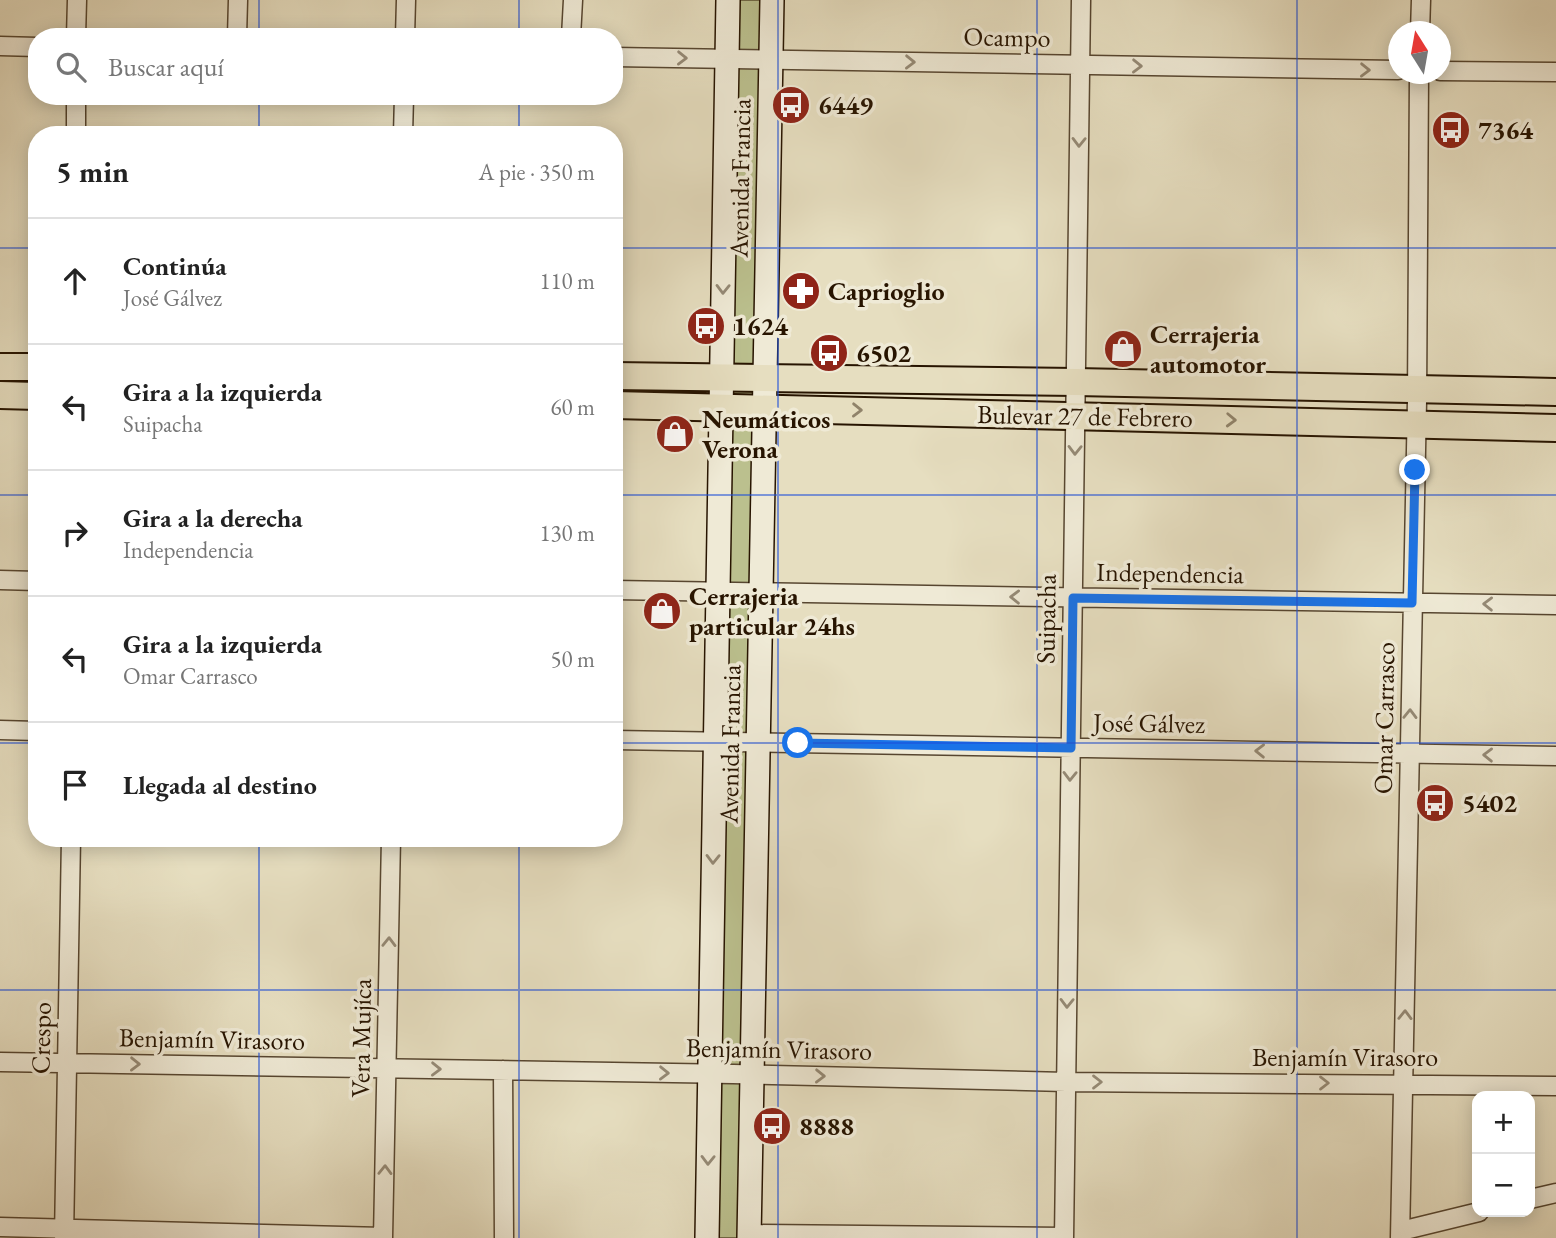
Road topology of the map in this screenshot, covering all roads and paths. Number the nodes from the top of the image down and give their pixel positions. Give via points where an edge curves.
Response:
1 (77, 0) edge
2 (237, 0) edge
3 (406, 0) edge
4 (573, 0) edge
5 (729, 0) edge
6 (772, 0) edge
7 (1082, 0) edge
8 (1421, 0) edge
9 (1420, 21) edge
10 (76, 28) edge
11 (237, 28) edge
12 (405, 28) edge
13 (571, 28) edge
14 (0, 46) edge
15 (28, 47) edge
16 (623, 57) edge
17 (727, 59) junction
18 (771, 60) junction
19 (1080, 65) junction
20 (1388, 70) edge
21 (1451, 71) edge
22 (1556, 72) edge
23 (1419, 84) edge
24 (76, 105) edge
25 (404, 105) edge
26 (76, 126) edge
27 (403, 126) edge
28 (0, 367) edge
29 (28, 367) edge
30 (623, 376) edge
31 (722, 378) junction
32 (764, 378) junction
33 (1076, 382) junction
34 (1416, 390) junction
35 (1556, 392) edge
36 (0, 395) edge
37 (28, 396) edge
38 (623, 405) edge
39 (721, 407) junction
40 (764, 408) junction
41 (1076, 416) junction
42 (1415, 424) junction
43 (1556, 428) edge
44 (0, 580) edge
45 (28, 581) edge
46 (623, 590) edge
47 (718, 592) junction
48 (761, 593) junction
49 (1073, 598) junction
50 (1412, 603) junction
51 (1556, 605) edge
52 (0, 730) edge
53 (28, 731) edge
54 (623, 740) edge
55 (715, 742) junction
56 (758, 743) junction
57 (1071, 748) junction
58 (1409, 753) junction
59 (1556, 756) edge
60 (71, 847) edge
61 (391, 847) edge
62 (0, 1062) edge
63 (67, 1063) junction
64 (387, 1068) junction
65 (503, 1070) junction
66 (709, 1074) junction
67 (752, 1074) junction
68 (1066, 1082) junction
69 (1404, 1083) junction
70 (1556, 1086) edge
71 (1556, 1193) edge
72 (1535, 1198) edge
73 (1472, 1214) edge
74 (0, 1227) edge
75 (64, 1233) edge
76 (1401, 1235) edge
77 (749, 1236) edge
78 (383, 1237) edge
79 (504, 1238) edge
80 (707, 1238) edge
81 (1064, 1238) edge

1 - 10 street
2 - 11 street
3 - 12 street
4 - 13 street
5 - 17 main road, Avenida Francia
6 - 18 main road, Avenida Francia
7 - 19 street, Suipacha
8 - 9 street
14 - 15 street
16 -> 17 street, Ocampo
17 - 18 street, Ocampo
17 -> 31 main road, Avenida Francia
18 -> 19 street, Ocampo
18 - 32 main road, Avenida Francia
19 -> 20 street, Ocampo
19 -> 33 street, Suipacha
21 - 22 street
23 - 34 street, Omar Carrasco
24 - 26 street
25 - 27 street
28 - 29 main road
30 - 31 main road, Bulevar 27 de Febrero
31 - 32 main road, Bulevar 27 de Febrero
31 - 39 main road, Avenida Francia
32 - 33 main road, Bulevar 27 de Febrero
32 - 40 main road, Avenida Francia
33 - 34 main road, Bulevar 27 de Febrero
33 - 41 street, Suipacha
34 - 35 main road, Bulevar 27 de Febrero
34 - 42 street, Omar Carrasco
36 - 37 main road
38 - 39 main road, Bulevar 27 de Febrero
39 - 40 main road, Bulevar 27 de Febrero
39 - 47 main road, Avenida Francia
40 -> 41 main road, Bulevar 27 de Febrero
40 - 48 main road, Avenida Francia
41 -> 42 main road, Bulevar 27 de Febrero
41 -> 49 street, Suipacha
42 - 43 main road, Bulevar 27 de Febrero
42 - 50 street, Omar Carrasco
44 - 45 street
46 - 47 street, Independencia
47 - 48 street, Independencia
47 - 55 main road, Avenida Francia
49 -> 48 street, Independencia
48 - 56 main road, Avenida Francia
49 - 50 street, Independencia
49 - 57 street, Suipacha
51 -> 50 street, Independencia
58 -> 50 street, Omar Carrasco
52 - 53 street
54 - 55 street, José Gálvez
55 - 56 street, José Gálvez
55 -> 66 main road, Avenida Francia
56 - 57 street, José Gálvez
56 - 67 main road, Avenida Francia
58 -> 57 street, José Gálvez
57 -> 68 street, Suipacha
59 -> 58 street, José Gálvez
69 -> 58 street, Omar Carrasco
60 - 63 street, Crespo
64 -> 61 street, Vera Mujíca
62 - 63 street, Benjamín Virasoro
63 -> 64 street, Benjamín Virasoro
63 - 75 street, Crespo
64 -> 65 street, Benjamín Virasoro
78 -> 64 street, Vera Mujíca
65 -> 66 street, Benjamín Virasoro
65 - 79 street
66 - 67 street, Benjamín Virasoro
66 -> 80 main road, Avenida Francia
67 -> 68 street, Benjamín Virasoro
67 - 77 main road, Avenida Francia
68 -> 69 street, Benjamín Virasoro
68 - 81 street, Suipacha
69 - 70 street, Benjamín Virasoro
69 - 76 street, Omar Carrasco
71 - 72 street
73 - 76 street
74 - 75 street
75 - 78 street
77 - 81 street

